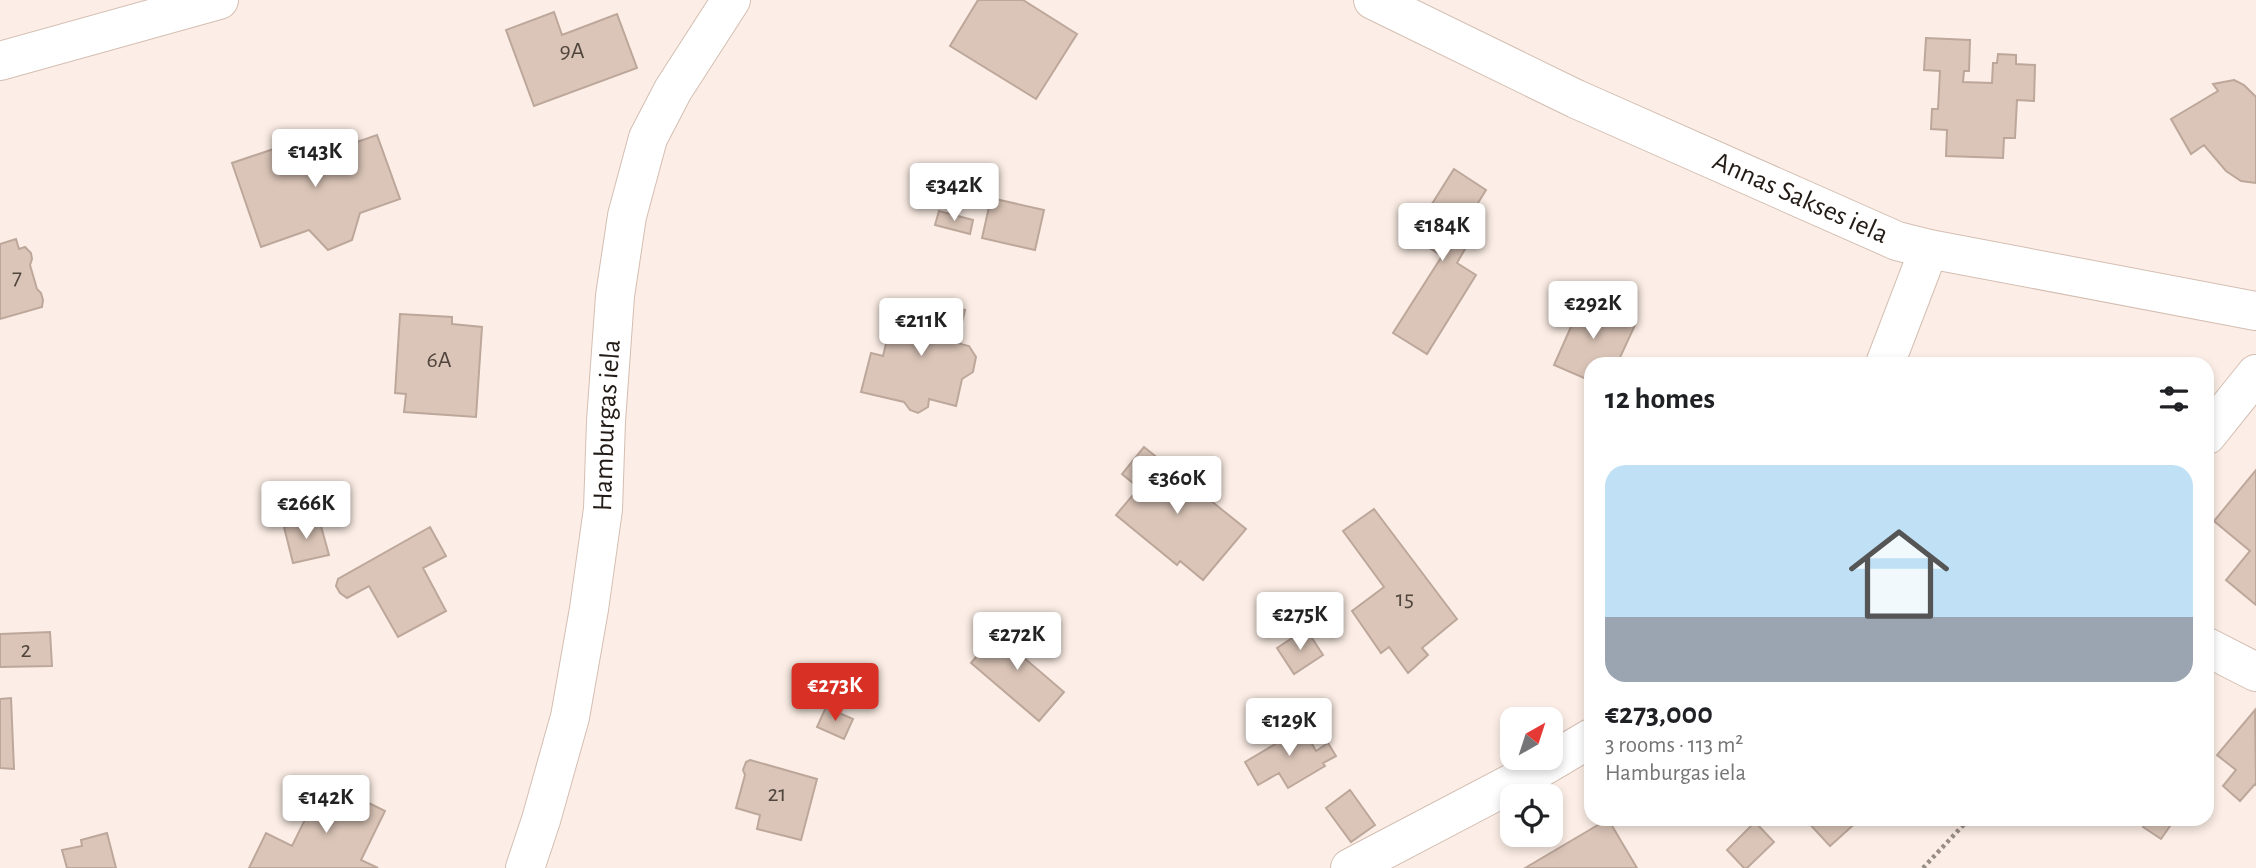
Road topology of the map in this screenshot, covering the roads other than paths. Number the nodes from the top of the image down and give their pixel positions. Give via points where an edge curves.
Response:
1 (219, 0) edge
2 (731, 0) edge
3 (1373, 0) edge
4 (0, 61) edge
5 (1929, 249) junction
6 (2256, 311) edge
7 (1888, 357) edge
8 (2256, 374) edge
9 (2214, 426) edge
10 (2214, 651) edge
11 (2256, 672) edge
12 (1584, 742) edge
13 (525, 868) edge
14 (1350, 868) edge

1 - 4 street
2 - 13 street, Hamburgas iela via 648,138 627,216 615,296 603,509 589,609 570,718
3 - 5 street, Annas Sakses iela via 1576,99 1897,241
5 - 6 street, Annas Sakses iela
5 - 7 street
8 - 9 street
10 - 11 street
12 - 14 street

